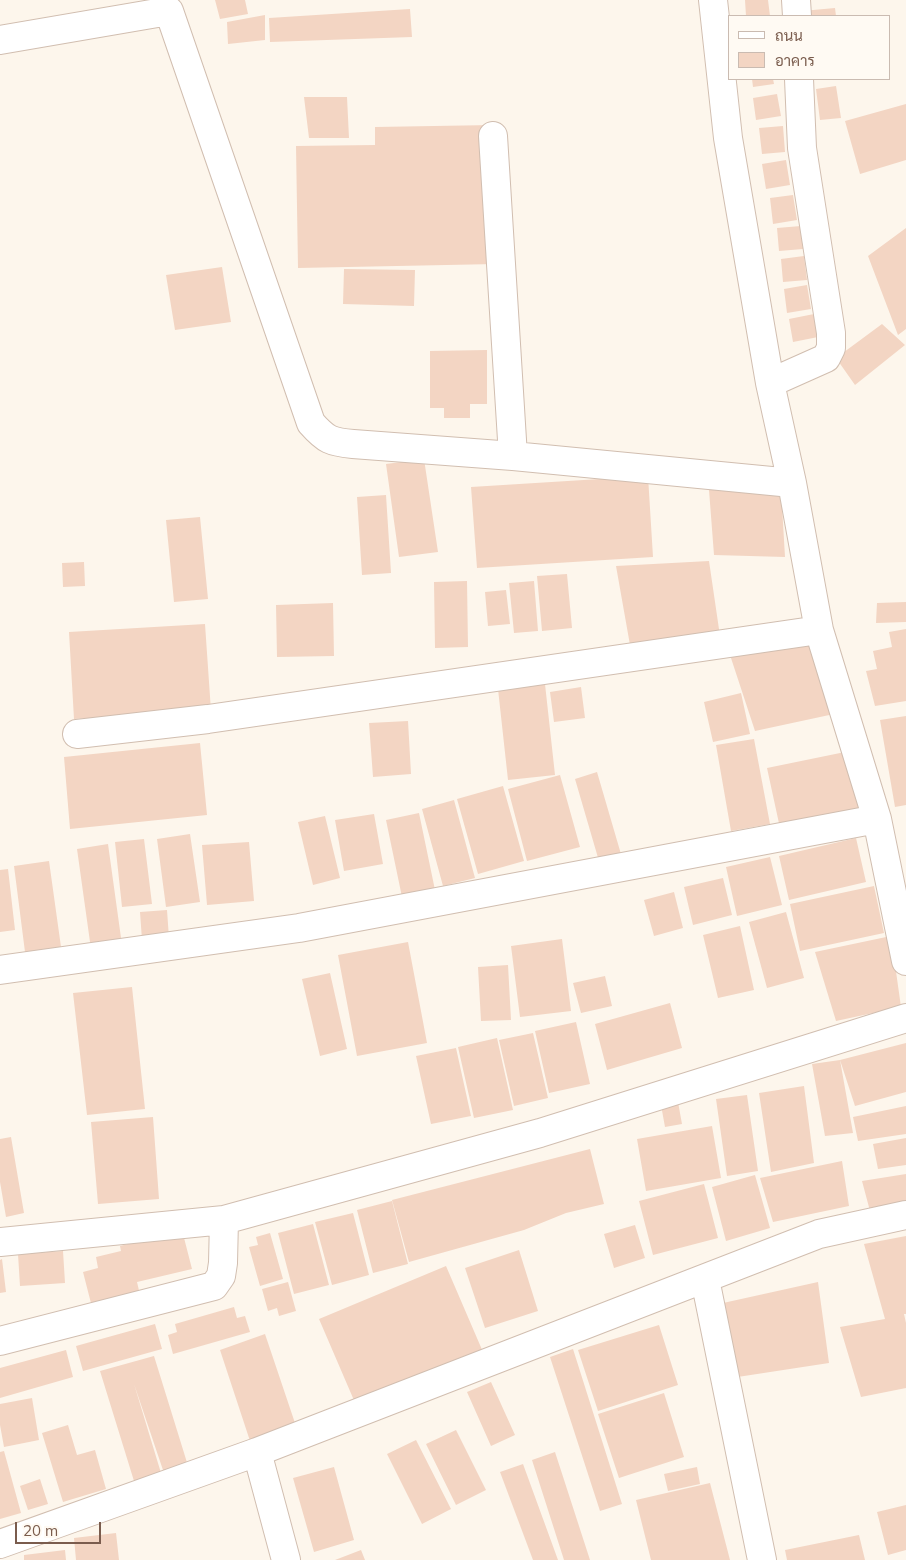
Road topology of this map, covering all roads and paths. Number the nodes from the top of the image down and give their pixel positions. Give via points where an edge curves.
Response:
1 (713, 0) edge
2 (796, 0) edge
3 (167, 5) edge
4 (796, 15) edge
5 (0, 40) edge
6 (799, 80) edge
7 (493, 136) dead end
8 (770, 383) junction
9 (513, 456) junction
10 (792, 483) junction
11 (819, 630) junction
12 (76, 734) dead end
13 (877, 820) junction
14 (902, 915) edge
15 (906, 961) edge
16 (0, 970) edge
17 (906, 1018) edge
18 (906, 1215) edge
19 (224, 1220) junction
20 (0, 1242) edge
21 (705, 1279) junction
22 (0, 1341) edge
23 (257, 1452) junction
24 (0, 1544) edge
25 (286, 1560) edge
26 (762, 1560) edge

1 - 8 street via 728,138
2 - 4 street
3 - 5 street
3 - 9 street via 311,423 322,436 336,442
6 - 8 street via 802,148 831,348 826,358
7 - 9 street
8 - 10 street
9 - 10 street
10 - 11 street
11 - 12 street via 228,716
11 - 13 street
13 - 14 street
13 - 16 street via 299,928
14 - 15 street
17 - 19 street via 540,1133
18 - 21 street via 819,1234
19 - 20 street
19 - 22 street via 223,1263 221,1276 214,1286
21 - 23 street
21 - 26 street
23 - 24 street
23 - 25 street

